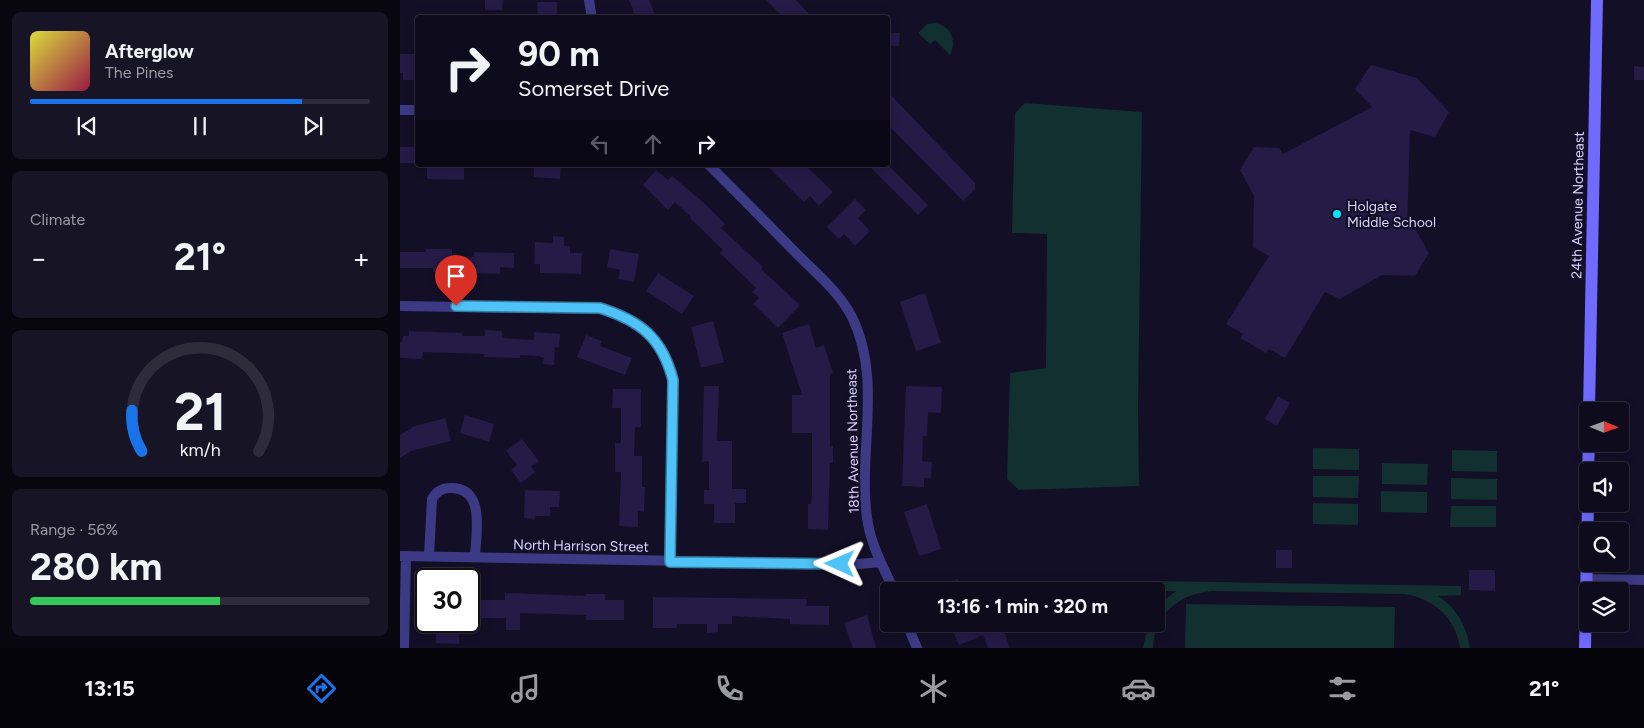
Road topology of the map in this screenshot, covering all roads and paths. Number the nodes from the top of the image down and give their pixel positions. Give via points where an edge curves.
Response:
1 (589, 0) edge
2 (1597, 0) edge
3 (592, 15) edge
4 (400, 110) edge
5 (415, 110) edge
6 (711, 167) edge
7 (400, 306) edge
8 (1590, 402) edge
9 (1588, 512) edge
10 (403, 556) edge
11 (429, 556) junction
12 (475, 557) junction
13 (670, 562) junction
14 (882, 562) junction
15 (1586, 579) junction
16 (1644, 580) edge
17 (890, 582) edge
18 (910, 632) edge
19 (404, 648) edge
20 (917, 648) edge
21 (1585, 648) edge

1 - 3 street
2 - 8 main road, 24th Avenue Northeast
4 - 5 street
6 - 14 street, 18th Avenue Northeast via 833,290 852,318 864,350 868,382 868,523
7 - 13 street via 600,308 633,321 654,339 669,364 673,380
9 - 15 main road
10 - 11 street, North Harrison Street
10 - 19 street
11 - 12 street, North Harrison Street
11 - 12 street via 434,494 444,488 460,487 471,494 476,508
12 - 13 street, North Harrison Street
13 - 14 street, North Harrison Street
14 - 17 street, 18th Avenue Northeast
15 - 16 street
15 - 21 main road
18 - 20 street

